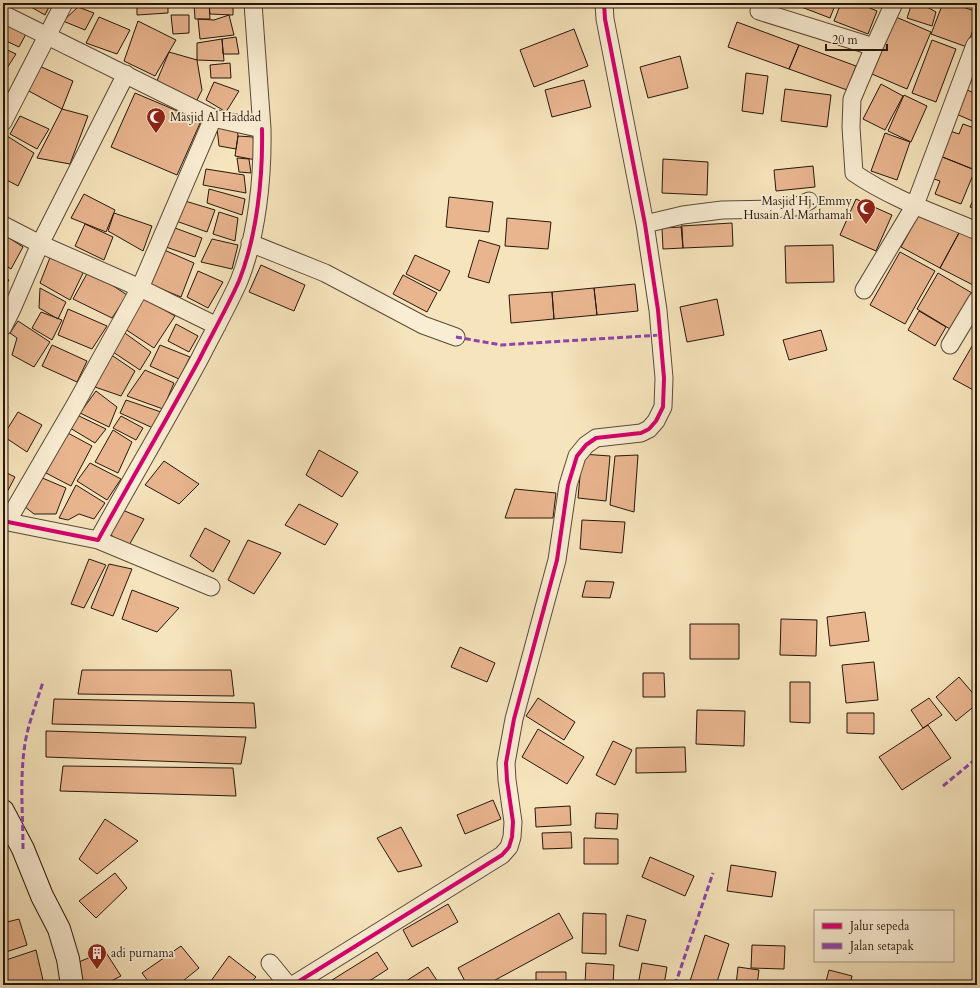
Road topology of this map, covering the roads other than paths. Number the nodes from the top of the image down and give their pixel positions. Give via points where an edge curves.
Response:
1 (64, 3) edge
2 (253, 3) edge
3 (604, 3) edge
4 (894, 3) edge
5 (759, 11) dead end
6 (3, 14) edge
7 (48, 36) junction
8 (975, 45) dead end
9 (874, 47) junction
10 (126, 74) junction
11 (213, 118) junction
12 (3, 122) edge
13 (262, 129) junction
14 (809, 201) dead end
15 (915, 205) junction
16 (645, 224) junction
17 (3, 225) edge
18 (977, 231) edge
19 (250, 243) junction
20 (40, 244) junction
21 (140, 288) junction
22 (864, 290) dead end
23 (977, 300) edge
24 (217, 326) junction
25 (3, 327) edge
26 (456, 337) dead end
27 (950, 345) dead end
28 (5, 522) edge
29 (98, 540) junction
30 (211, 587) dead end
31 (3, 811) edge
32 (270, 963) dead end
33 (72, 985) edge
34 (288, 985) edge
35 (293, 985) edge

1 - 7 street
2 - 13 street
3 - 16 street
4 - 9 street
5 - 9 street
6 - 7 street
7 - 10 street
7 - 12 street
8 - 15 street
9 - 15 street via 852,99 854,173 895,197
10 - 11 street
10 - 20 street
11 - 13 street
11 - 21 street
13 - 19 street via 258,199
14 - 16 street via 795,207 773,210 722,210 683,215
15 - 18 street
15 - 22 street
16 - 35 street via 662,346 663,407 649,429 596,438 577,456 568,485 557,560 514,719 506,763 513,822 509,847 502,855
17 - 20 street
19 - 24 street via 239,281
19 - 26 street via 325,273 423,325
20 - 21 street
20 - 25 street
21 - 24 street
21 - 28 street via 75,405
23 - 27 street
24 - 29 street
28 - 29 street
29 - 30 street
31 - 33 street via 59,929
32 - 34 street

